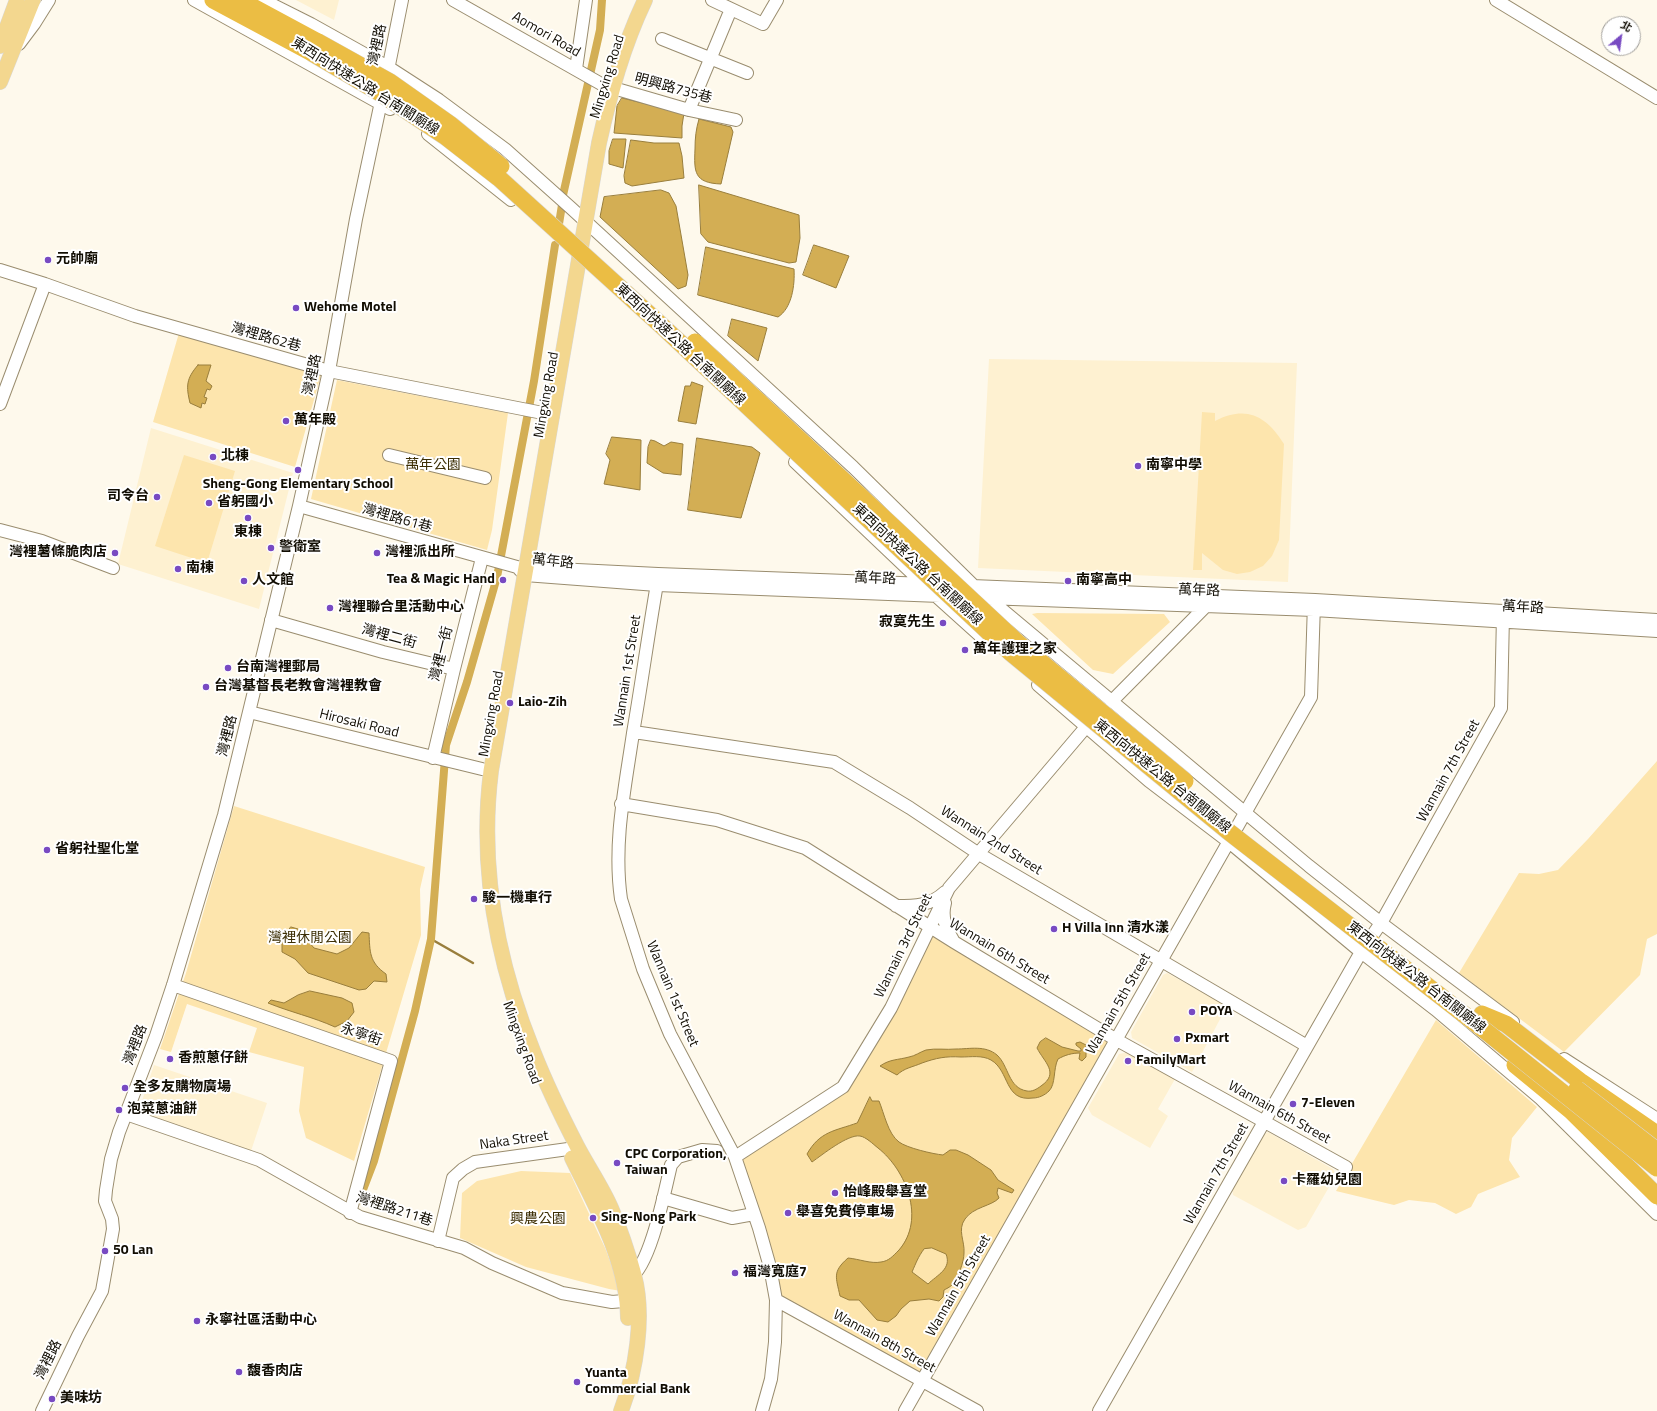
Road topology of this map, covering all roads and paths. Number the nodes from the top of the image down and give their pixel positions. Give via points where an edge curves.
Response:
1 (17, 0) edge
2 (33, 0) edge
3 (49, 0) edge
4 (194, 0) edge
5 (214, 0) edge
6 (240, 0) edge
7 (263, 0) edge
8 (402, 0) edge
9 (453, 0) edge
10 (586, 0) edge
11 (633, 0) edge
12 (645, 0) edge
13 (712, 0) edge
14 (777, 0) edge
15 (1496, 0) edge
16 (731, 9) junction
17 (662, 39) dead end
18 (315, 47) junction
19 (7, 49) edge
20 (711, 60) junction
21 (388, 67) junction
22 (576, 70) junction
23 (747, 73) dead end
24 (0, 82) edge
25 (605, 86) junction
26 (1657, 98) edge
27 (380, 103) junction
28 (689, 110) junction
29 (736, 120) dead end
30 (582, 217) junction
31 (575, 257) junction
32 (0, 270) edge
33 (45, 284) junction
34 (329, 372) junction
35 (0, 404) edge
36 (543, 413) junction
37 (389, 455) dead end
38 (485, 478) dead end
39 (299, 506) junction
40 (0, 530) edge
41 (484, 559) junction
42 (113, 568) dead end
43 (518, 568) junction
44 (658, 580) junction
45 (923, 584) junction
46 (974, 586) junction
47 (936, 596) junction
48 (1214, 596) junction
49 (989, 599) junction
50 (1314, 605) junction
51 (1206, 606) junction
52 (1503, 617) junction
53 (271, 620) junction
54 (1656, 627) edge
55 (454, 669) junction
56 (1111, 702) junction
57 (249, 712) junction
58 (1086, 727) junction
59 (634, 732) junction
60 (434, 758) junction
61 (482, 769) junction
62 (622, 804) junction
63 (1244, 814) junction
64 (1228, 842) junction
65 (979, 854) junction
66 (949, 888) junction
67 (896, 906) junction
68 (1381, 923) junction
69 (930, 927) junction
70 (954, 942) junction
71 (1361, 952) junction
72 (1160, 961) junction
73 (173, 985) junction
74 (1482, 1014) junction
75 (1488, 1033) junction
76 (1115, 1039) junction
77 (1308, 1046) junction
78 (126, 1114) junction
79 (1657, 1119) edge
80 (1264, 1121) junction
81 (1657, 1134) edge
82 (572, 1148) junction
83 (717, 1150) dead end
84 (1657, 1152) edge
85 (735, 1157) junction
86 (1346, 1167) dead end
87 (1657, 1168) edge
88 (1657, 1196) edge
89 (663, 1198) junction
90 (350, 1212) junction
91 (754, 1214) junction
92 (1657, 1214) edge
93 (438, 1240) junction
94 (629, 1278) junction
95 (776, 1300) junction
96 (633, 1301) junction
97 (922, 1381) junction
98 (42, 1411) edge
99 (610, 1411) edge
100 (621, 1411) edge
101 (762, 1411) edge
102 (905, 1411) edge
103 (977, 1411) edge
104 (1099, 1411) edge

1 - 19 main road
2 - 19 main road
3 - 19 street via 34,24
4 - 27 street
5 - 18 highway, 東西向快速公路 台南關廟線
6 - 18 highway, 東西向快速公路 台南關廟線
7 - 21 street
8 - 21 street, 灣裡路
9 - 22 street, Aomori Road
10 - 22 street
11 - 25 main road, Mingxing Road via 616,43
12 - 25 main road, Mingxing Road
13 - 16 street
14 - 16 street via 763,24
15 - 26 street
16 - 20 street
17 - 20 street
18 - 74 highway, 東西向快速公路 台南關廟線, bridge via 390,82 451,125 507,170 1018,642 1235,822
18 - 75 highway, 東西向快速公路 台南關廟線, bridge via 446,137 500,179 662,326 1011,653 1229,832
19 - 24 main road
20 - 23 street
20 - 28 street
21 - 27 street, 灣裡路
21 - 30 street via 505,149
22 - 25 street, Aomori Road
25 - 28 street, 明興路735巷
25 - 30 main road, Mingxing Road via 589,144
27 - 31 street via 421,128 504,194
27 - 34 street, 灣裡路
28 - 29 street, 明興路735巷
30 - 31 main road, Mingxing Road
30 - 46 street via 853,467
31 - 36 main road, Mingxing Road
31 - 45 street via 691,362
32 - 33 street, 灣裡路62巷
33 - 34 street, 灣裡路62巷 via 135,316
33 - 35 street
34 - 36 street, 灣裡路62巷
34 - 39 street, 灣裡路
36 - 43 main road, Mingxing Road
37 - 38 street
39 - 41 street, 灣裡路61巷
39 - 53 street, 灣裡路
40 - 42 street via 42,541
41 - 43 street, 灣裡路61巷
41 - 55 street, 灣裡一街
43 - 44 street, 萬年路
43 - 61 main road, Mingxing Road
43 - 82 main road, Mingxing Road via 489,784 488,873 497,937 516,1006
44 - 45 street, 萬年路
44 - 47 street, 萬年路
44 - 59 street, Wannain 1st Street
45 - 46 street, 萬年路
45 - 47 street
46 - 48 street, 萬年路
46 - 49 street
47 - 49 street, 萬年路
47 - 58 street
48 - 50 street, 萬年路
48 - 51 street
49 - 51 street, 萬年路
49 - 56 street
50 - 51 street, 萬年路
50 - 52 street, 萬年路
50 - 63 street, Wannain 5th Street via 1311,697
51 - 56 street
52 - 54 street, 萬年路
52 - 68 street, Wannain 7th Street via 1502,708
53 - 55 street, 灣裡二街
53 - 57 street, 灣裡路
55 - 60 street, 灣裡一街
56 - 63 street
57 - 60 street, Hirosaki Road
57 - 73 street, 灣裡路 via 224,815
58 - 64 street via 1149,781
58 - 65 street, Wannain 3rd Street
59 - 62 street, Wannain 1st Street
59 - 65 street, Wannain 2nd Street via 834,762
60 - 61 street, Hirosaki Road
61 - 82 main road, Mingxing Road via 477,829 478,867 488,938 507,1009 525,1058 537,1087
62 - 67 street, Wannain 6th Street via 717,820 805,848
62 - 85 street, Wannain 1st Street via 617,851 621,898 643,970 670,1034
63 - 64 street, Wannain 5th Street
63 - 68 street
64 - 71 street
64 - 72 street, Wannain 5th Street
65 - 66 street, Wannain 3rd Street
65 - 72 street, Wannain 2nd Street
66 - 67 street via 928,904
66 - 69 street, Wannain 3rd Street
66 - 70 street via 943,912 944,922
67 - 69 street, Wannain 6th Street
68 - 71 street, Wannain 7th Street
68 - 79 street via 1560,1057
69 - 70 street, Wannain 6th Street
69 - 85 street, Wannain 3rd Street via 890,1008 843,1087
70 - 76 street, Wannain 6th Street
71 - 77 street, Wannain 7th Street
71 - 92 street via 1436,1010 1542,1099
72 - 76 street, Wannain 5th Street
72 - 77 street, Wannain 2nd Street
73 - 78 street, 灣裡路
73 - 90 street, 永寧街 via 391,1061
74 - 81 highway via 1506,1024 1580,1082
74 - 84 highway, 東西向快速公路 台南關廟線, bridge
75 - 87 highway, 東西向快速公路 台南關廟線, bridge
75 - 88 highway via 1495,1049 1571,1111
76 - 80 street, Wannain 6th Street
76 - 97 street, Wannain 5th Street
77 - 80 street, Wannain 7th Street
78 - 90 street, 灣裡路211巷 via 259,1160
78 - 98 street, 灣裡路 via 111,1159 106,1190 105,1201 113,1229 102,1291
80 - 86 street, Wannain 6th Street
80 - 104 street, Wannain 7th Street
82 - 93 street, Naka Street via 475,1162 463,1169 453,1178
82 - 94 main road, Mingxing Road via 611,1208
83 - 89 street via 702,1150 678,1157 672,1165
85 - 91 street, Wannain 1st Street
89 - 91 street via 732,1218
89 - 94 street via 646,1255
90 - 93 street, 灣裡路211巷
91 - 95 street, Wannain 1st Street via 770,1267
93 - 96 street, 灣裡路211巷 via 464,1248 562,1293 612,1302
94 - 96 main road, Mingxing Road
95 - 97 street, Wannain 8th Street
95 - 101 street, Wannain 1st Street via 771,1379
96 - 99 main road, Mingxing Road via 626,1360
96 - 100 main road, Mingxing Road via 638,1332 630,1382
97 - 102 street, Wannain 5th Street
97 - 103 street, Wannain 8th Street

